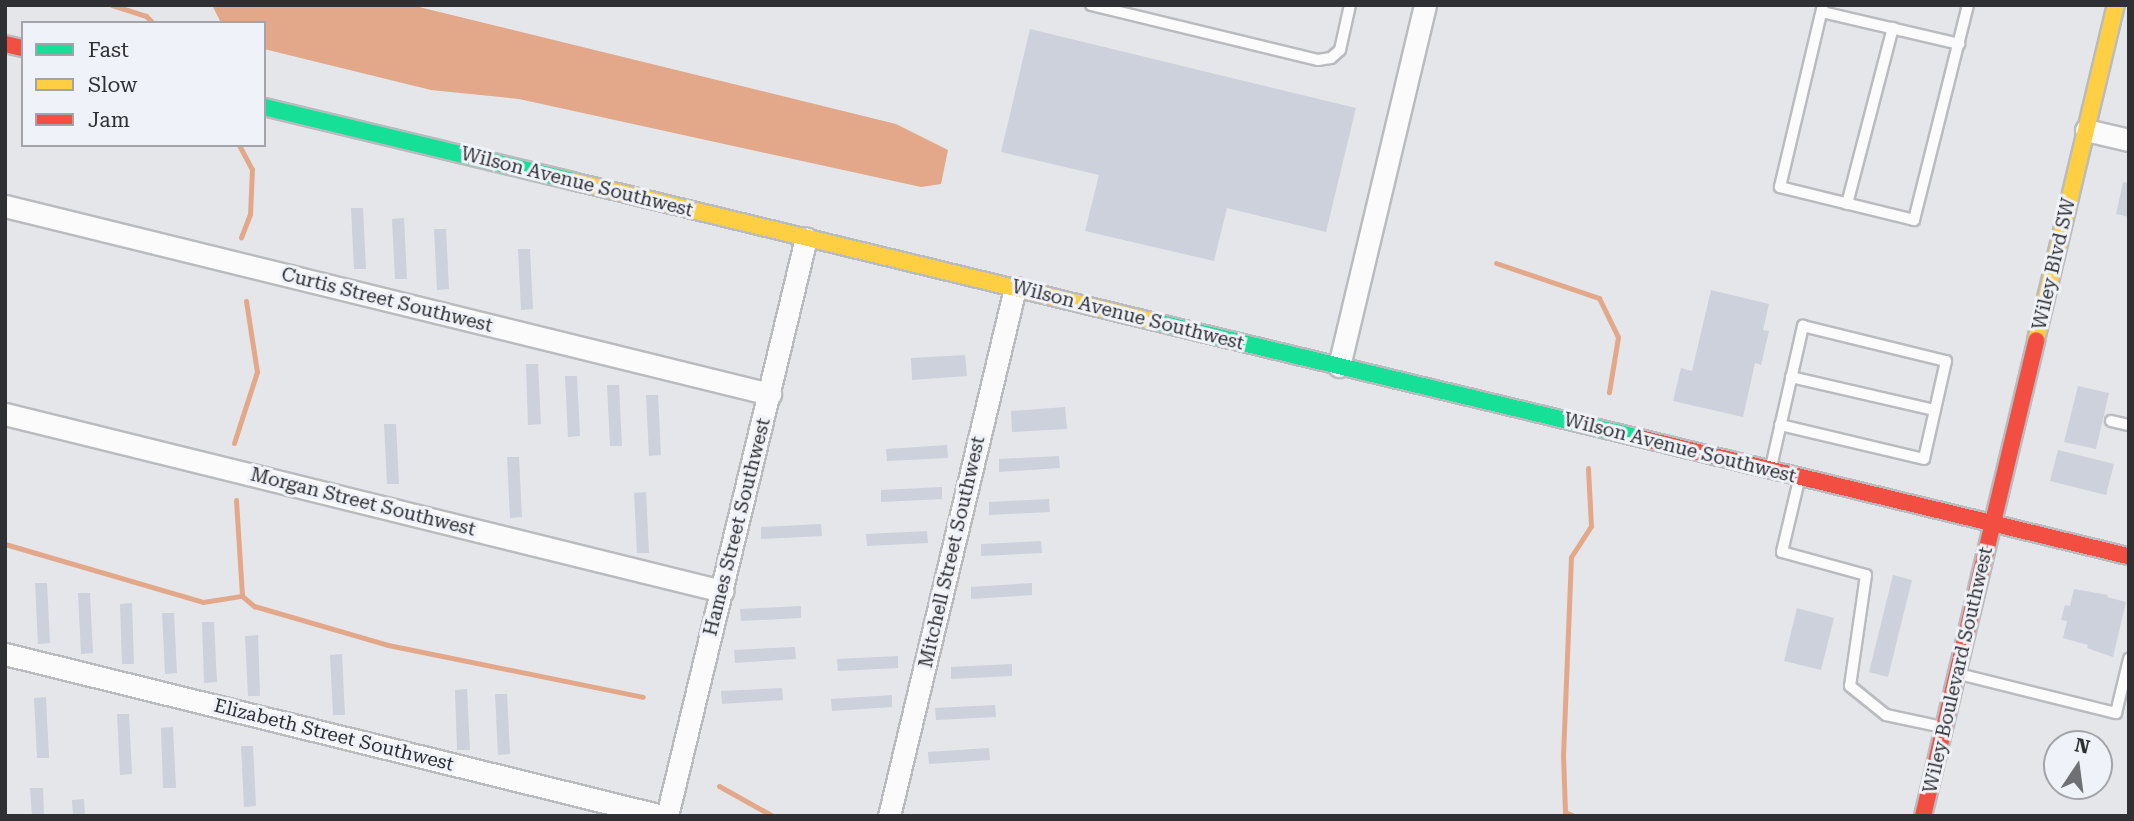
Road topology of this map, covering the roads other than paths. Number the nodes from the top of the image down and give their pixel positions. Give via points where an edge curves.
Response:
1 (1091, 5) edge
2 (1350, 5) edge
3 (1425, 5) edge
4 (1968, 5) edge
5 (2116, 5) edge
6 (1822, 8) edge
7 (1893, 29) junction
8 (1959, 44) junction
9 (266, 107) edge
10 (2086, 130) junction
11 (2129, 140) edge
12 (1847, 204) junction
13 (5, 206) edge
14 (806, 238) junction
15 (1015, 288) junction
16 (1339, 366) junction
17 (1791, 377) junction
18 (769, 394) junction
19 (1934, 410) junction
20 (5, 414) edge
21 (2111, 421) dead end
22 (1780, 425) junction
23 (2129, 425) edge
24 (1770, 470) junction
25 (1800, 477) junction
26 (1992, 524) junction
27 (2129, 556) edge
28 (722, 591) junction
29 (5, 654) edge
30 (2129, 659) edge
31 (1957, 673) junction
32 (1944, 727) junction
33 (662, 816) edge
34 (667, 816) edge
35 (889, 816) edge
36 (1923, 816) edge

1 - 2 lane via 1318,60 1331,58 1340,50
3 - 16 street
4 - 8 lane
5 - 10 street, Wiley Blvd SW
6 - 7 lane
6 - 12 lane via 1780,187
7 - 8 lane
7 - 12 lane
8 - 12 lane via 1914,220
9 - 14 street, Wilson Avenue Southwest
10 - 11 street
10 - 26 street, Wiley Blvd SW
13 - 18 street, Curtis Street Southwest
14 - 15 street, Wilson Avenue Southwest
14 - 18 street, Hames Street Southwest
15 - 16 street, Wilson Avenue Southwest
15 - 35 street, Mitchell Street Southwest
16 - 24 street, Wilson Avenue Southwest
17 - 19 lane
17 - 19 lane via 1803,326 1946,361
17 - 22 lane
18 - 28 street, Hames Street Southwest
19 - 22 lane via 1924,459
20 - 28 street, Morgan Street Southwest
21 - 23 lane
22 - 24 lane
24 - 25 street, Wilson Avenue Southwest
25 - 26 street, Wilson Avenue Southwest
25 - 32 lane via 1782,552 1866,575 1850,686 1886,715
26 - 27 street, Wilson Avenue Southwest
26 - 31 street, Wiley Boulevard Southwest
28 - 34 street, Hames Street Southwest
29 - 33 street, Elizabeth Street Southwest
30 - 31 lane via 2116,713
31 - 32 street, Wiley Boulevard Southwest
32 - 36 street, Wiley Boulevard Southwest

